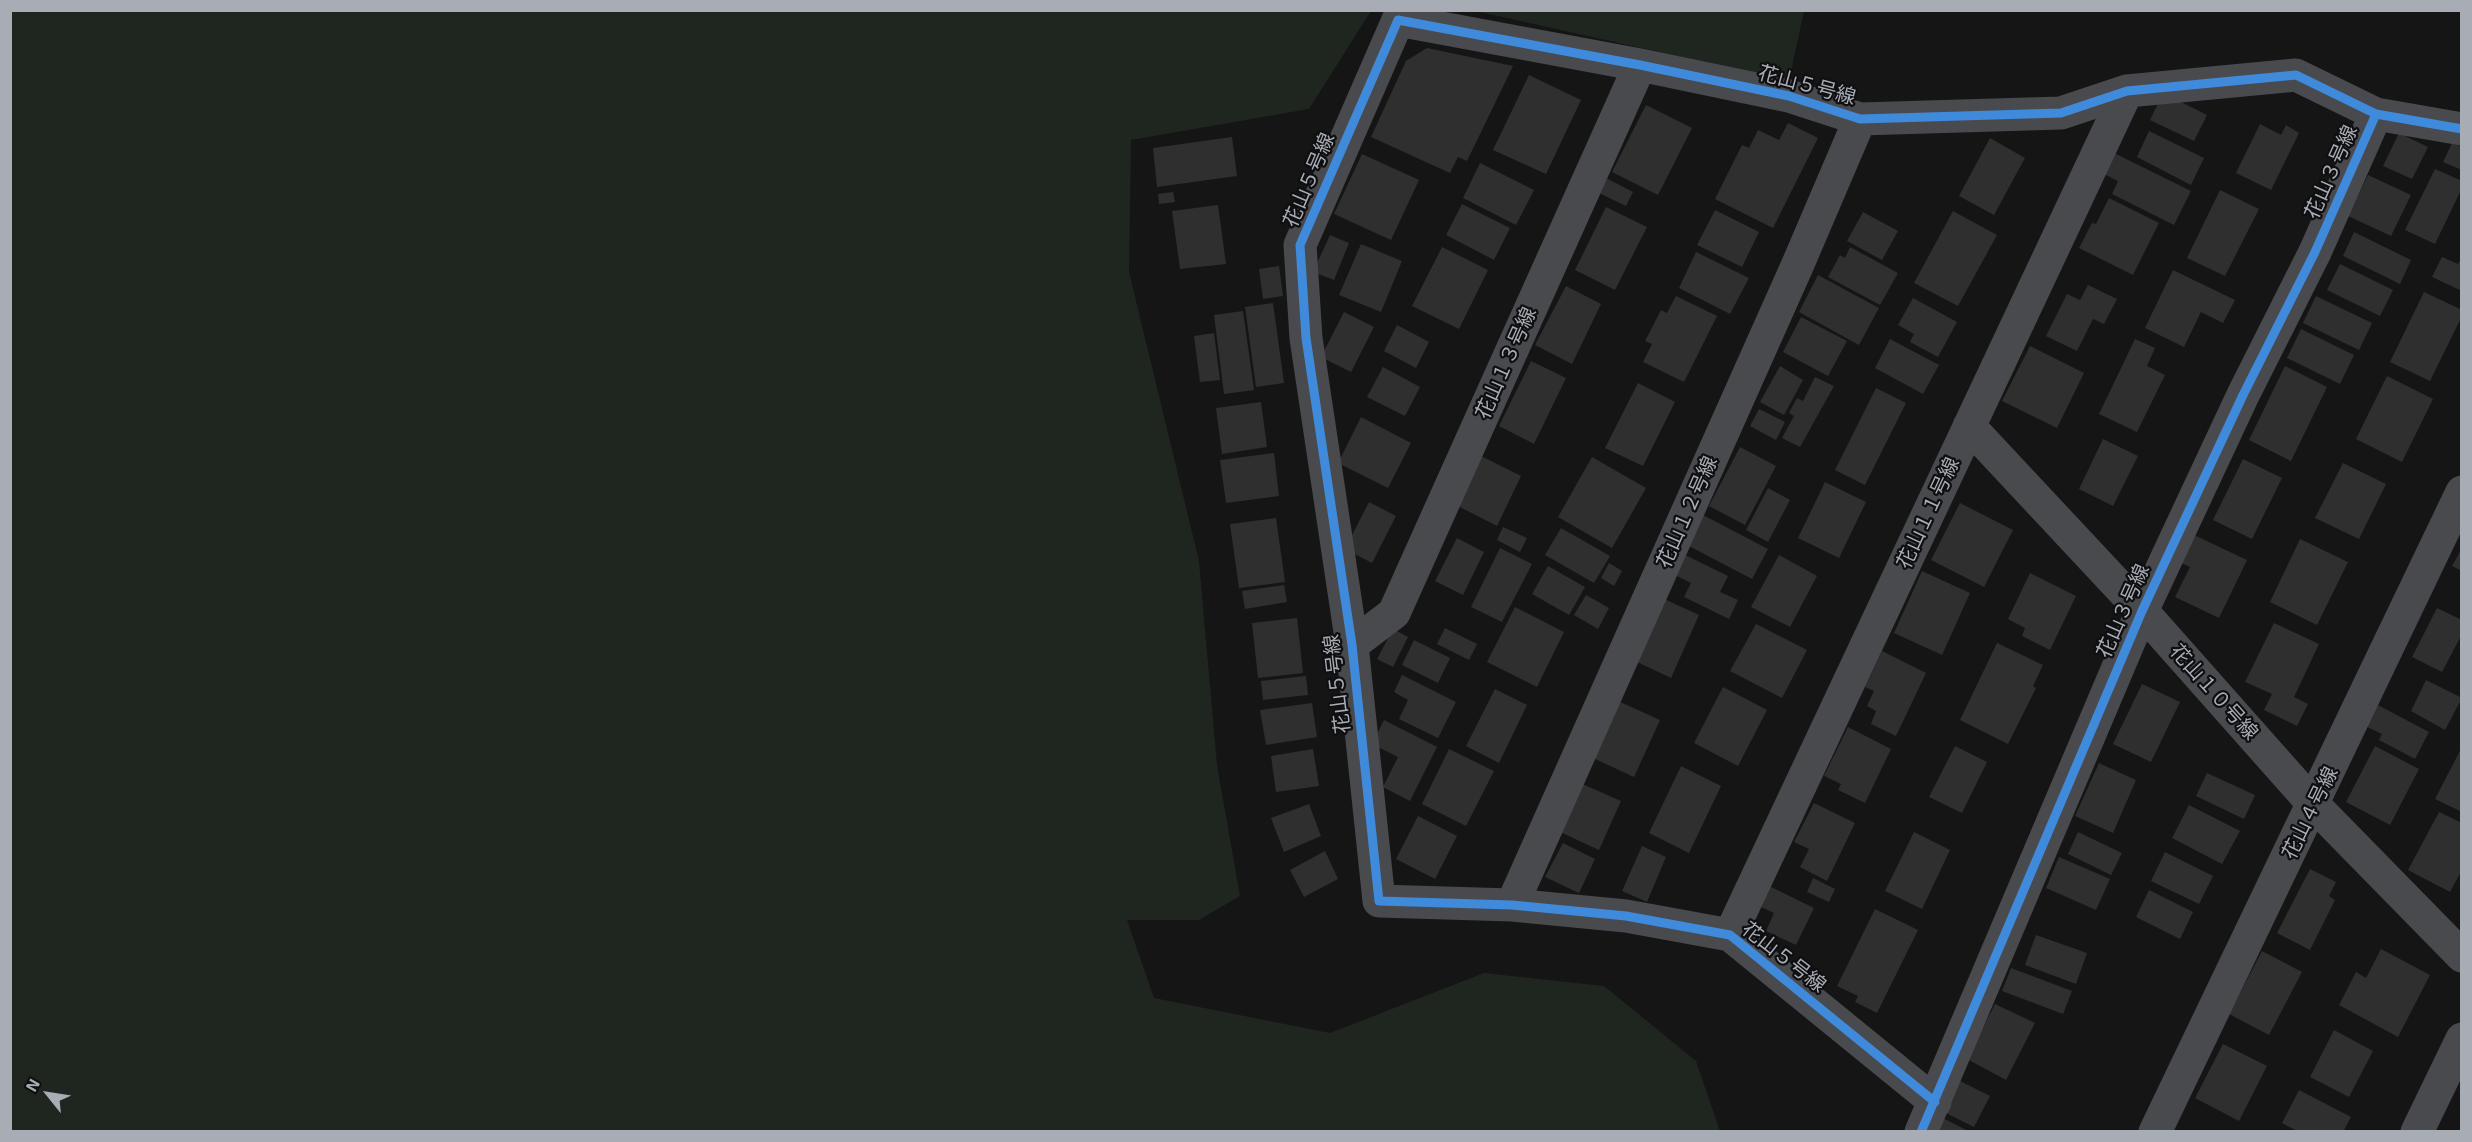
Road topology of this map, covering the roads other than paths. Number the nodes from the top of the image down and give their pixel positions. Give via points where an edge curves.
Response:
1 (1640, 65) junction
2 (2127, 91) junction
3 (2376, 114) junction
4 (1860, 119) junction
5 (2462, 129) edge
6 (1969, 426) junction
7 (2462, 492) edge
8 (2142, 611) junction
9 (1352, 645) junction
10 (2314, 805) junction
11 (1512, 905) junction
12 (1730, 935) junction
13 (2462, 956) edge
14 (2462, 1039) edge
15 (1935, 1102) junction
16 (1921, 1131) edge
17 (2155, 1131) edge
18 (2417, 1131) edge

1 - 4 street, 花山５号線 via 1789,96
1 - 9 street, 花山１３号線 via 1394,613
1 - 9 street, 花山５号線 via 1398,20 1300,245 1306,338
2 - 3 street, 花山５号線 via 2296,75
2 - 4 street, 花山５号線 via 2061,113
2 - 6 street, 花山１１号線
3 - 5 street, 花山５号線
3 - 8 street, 花山３号線 via 2315,252
4 - 11 street, 花山１２号線
6 - 8 street, 花山１０号線
6 - 12 street, 花山１１号線
7 - 10 street, 花山４号線
8 - 10 street, 花山１０号線
8 - 15 street, 花山３号線
9 - 11 street, 花山５号線 via 1379,901
10 - 13 street, 花山１０号線
10 - 17 street, 花山４号線
11 - 12 street, 花山５号線 via 1626,916
12 - 15 street, 花山５号線
14 - 18 street
15 - 16 street, 花山３号線

